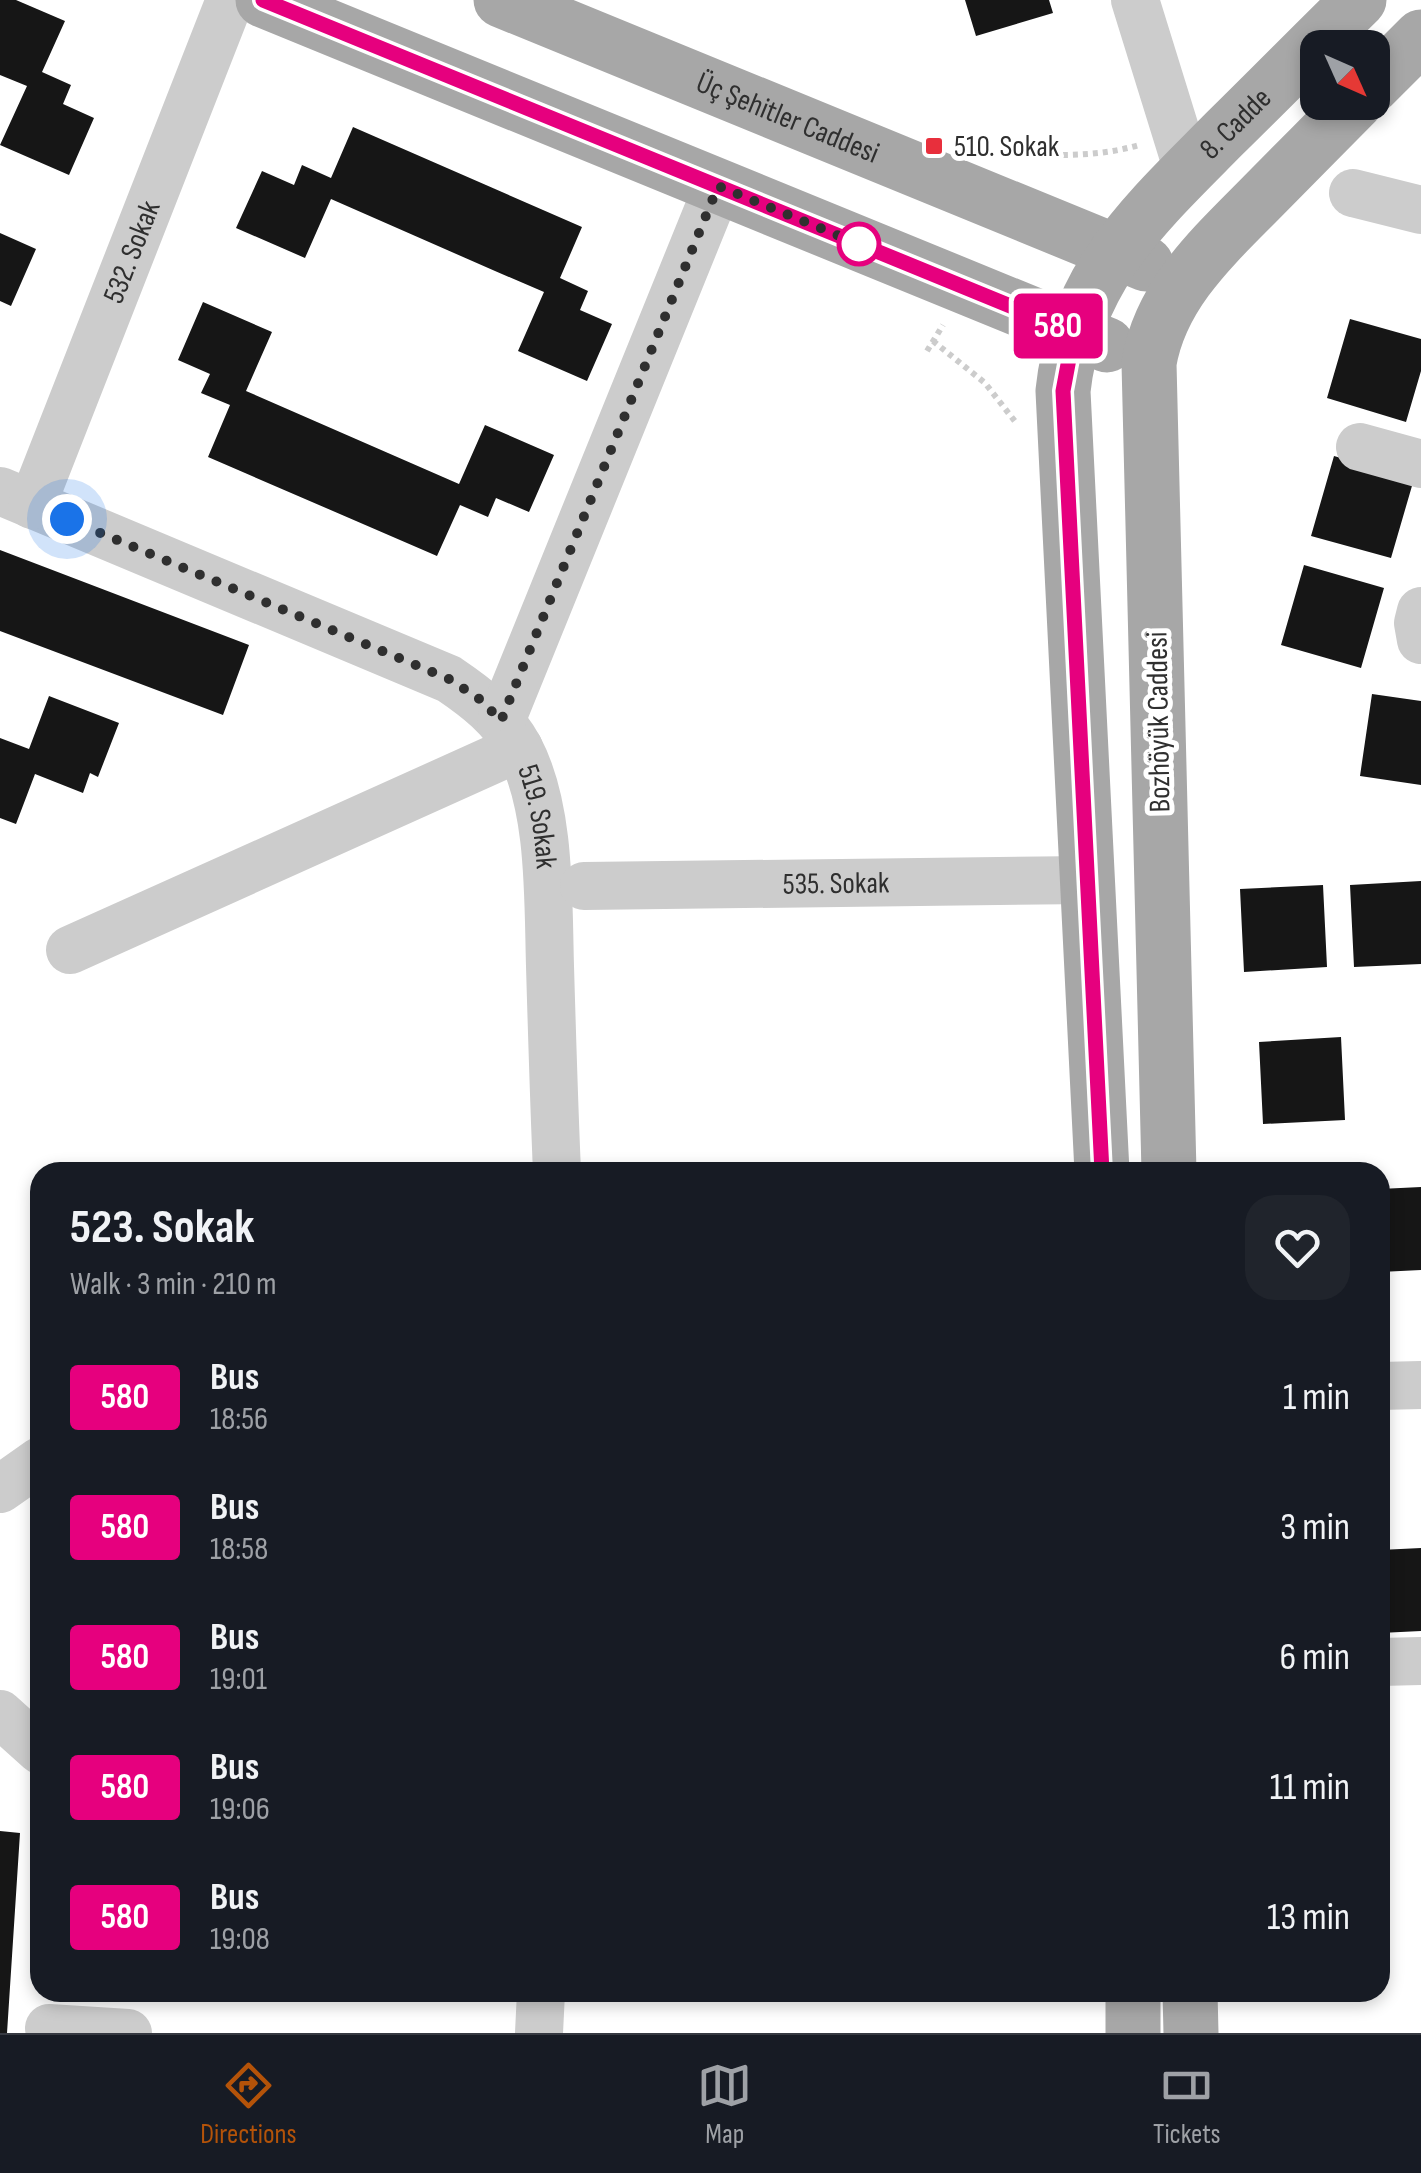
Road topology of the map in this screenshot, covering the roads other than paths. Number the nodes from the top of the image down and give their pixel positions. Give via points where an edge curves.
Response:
1 (230, 0) edge
2 (263, 0) edge
3 (501, 0) edge
4 (1135, 0) edge
5 (1358, 0) edge
6 (1421, 37) edge
7 (1390, 68) edge
8 (1338, 120) edge
9 (1188, 171) junction
10 (718, 186) junction
11 (1353, 193) dead end
12 (1421, 210) edge
13 (1115, 252) junction
14 (1186, 281) junction
15 (1074, 332) junction
16 (1149, 363) junction
17 (1360, 447) dead end
18 (1421, 464) edge
19 (16, 498) edge
20 (1421, 611) edge
21 (1421, 640) edge
22 (510, 735) junction
23 (1088, 880) junction
24 (584, 886) dead end
25 (70, 950) dead end
26 (557, 1162) edge
27 (1102, 1162) edge
28 (1169, 1162) edge
29 (1421, 1385) edge
30 (1390, 1386) edge
31 (30, 1468) edge
32 (0, 1489) edge
33 (1421, 1661) edge
34 (1390, 1662) edge
35 (0, 1714) edge
36 (30, 1741) edge
37 (541, 2002) edge
38 (1132, 2002) edge
39 (1190, 2002) edge
40 (49, 2018) edge
41 (128, 2033) edge
42 (539, 2033) edge
43 (1133, 2033) edge
44 (1191, 2033) edge

1 - 19 street, 532. Sokak
2 - 10 main road
3 - 13 main road, Üç Şehitler Caddesi
4 - 9 street
5 - 9 main road, 8. Cadde
6 - 7 main road
8 - 14 main road
9 - 13 main road, 8. Cadde
10 - 15 main road
10 - 22 street
11 - 12 street
13 - 14 main road, Üç Şehitler Caddesi
13 - 15 main road
14 - 16 main road, Bozhöyük Caddesi via 1153,339
15 - 16 main road
15 - 23 main road via 1063,391
16 - 28 main road, Bozhöyük Caddesi
17 - 18 street
19 - 22 street via 449,679 481,700
20 - 21 street
22 - 25 street
22 - 26 street, 519. Sokak via 532,781 547,886
23 - 24 street, 535. Sokak
23 - 27 main road
29 - 30 street
31 - 32 street
33 - 34 street
35 - 36 street
37 - 42 street
38 - 43 main road
39 - 44 main road
40 - 41 street

